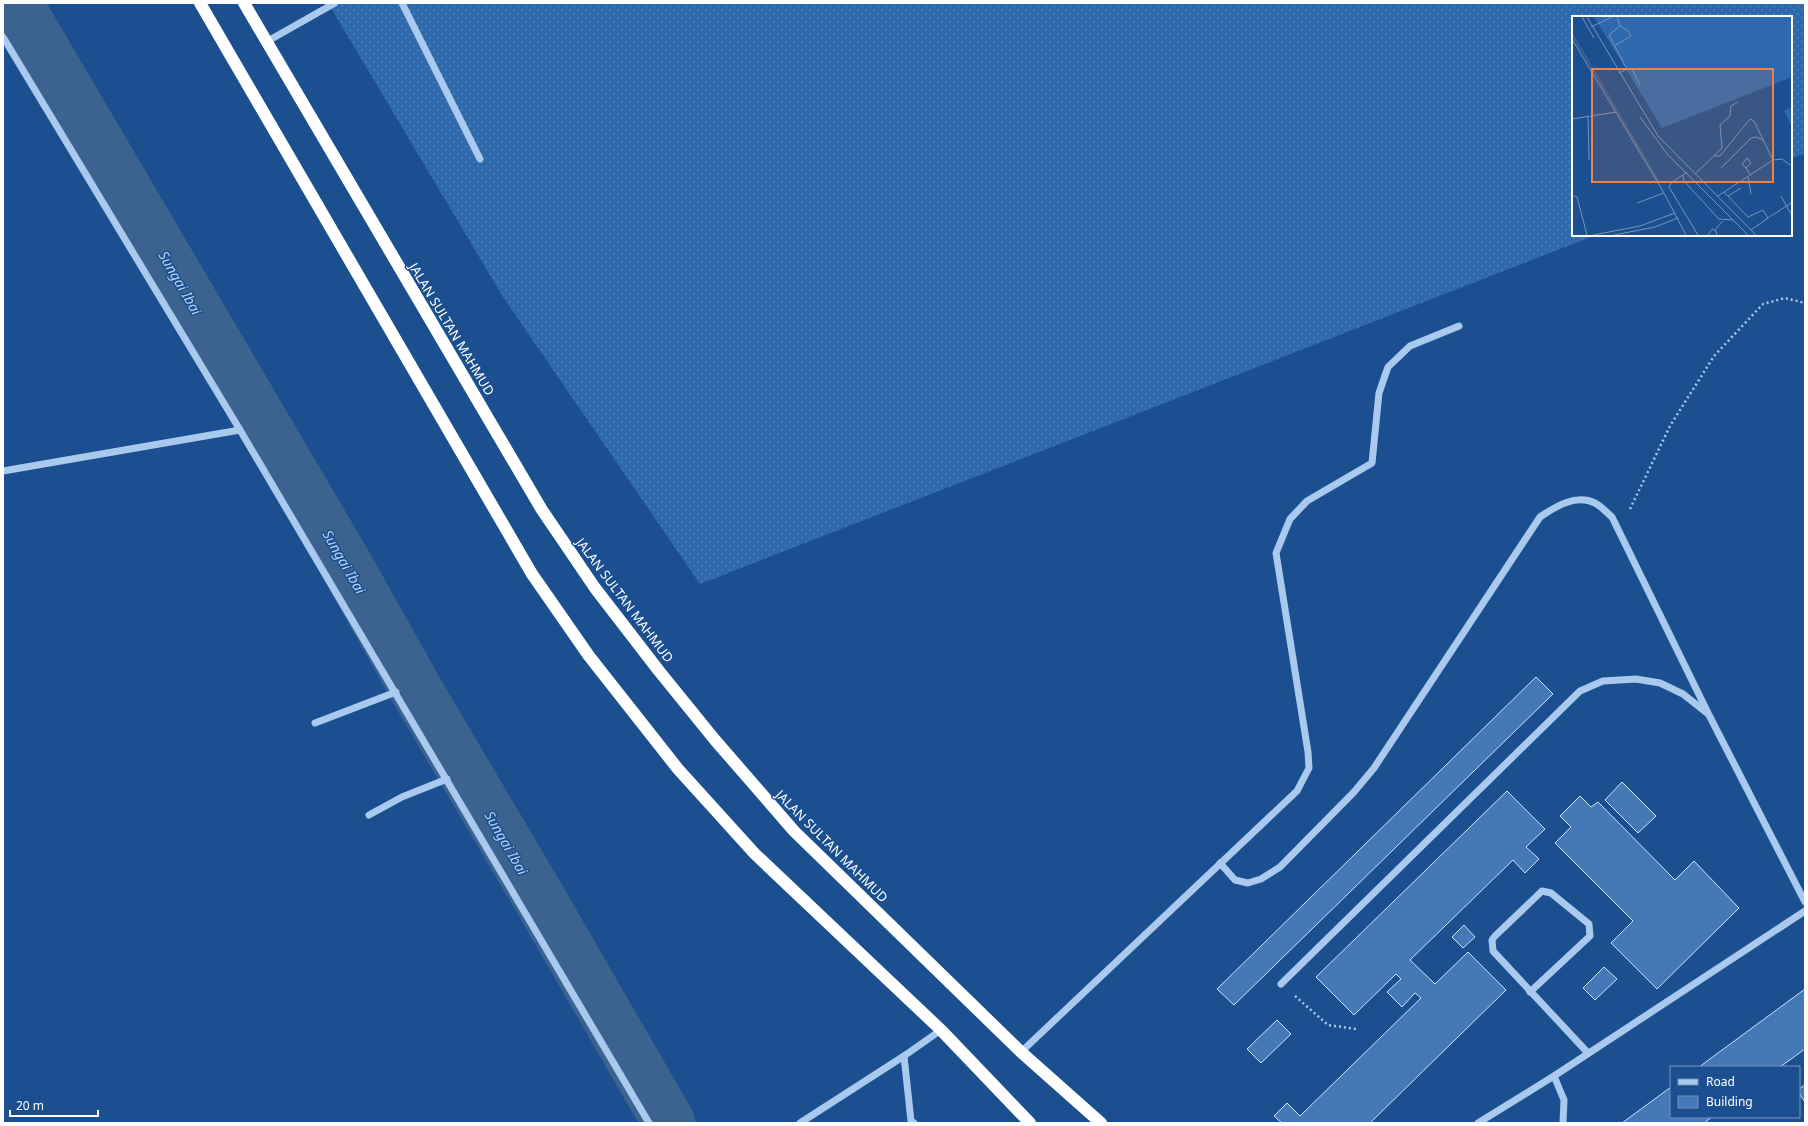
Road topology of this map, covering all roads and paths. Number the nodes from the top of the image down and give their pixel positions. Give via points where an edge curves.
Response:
1 (200, 3) edge
2 (244, 3) edge
3 (335, 3) edge
4 (402, 3) edge
5 (3, 37) edge
6 (266, 42) junction
7 (480, 159) dead end
8 (1805, 303) edge
9 (1459, 326) dead end
10 (240, 430) junction
11 (3, 470) edge
12 (1619, 531) junction
13 (396, 692) junction
14 (1709, 714) junction
15 (315, 723) dead end
16 (447, 779) junction
17 (369, 815) dead end
18 (1220, 863) junction
19 (1805, 902) edge
20 (1805, 911) edge
21 (1281, 984) joint
22 (1530, 992) junction
23 (1356, 1029) dead end
24 (941, 1030) junction
25 (1021, 1052) junction
26 (1588, 1053) junction
27 (904, 1056) junction
28 (1554, 1076) junction
29 (649, 1123) edge
30 (800, 1123) edge
31 (914, 1123) edge
32 (1030, 1123) edge
33 (1100, 1123) edge
34 (1478, 1123) edge
35 (1563, 1123) edge

1 - 24 highway via 532,574 589,656 678,768 755,854
2 - 6 highway, JALAN SULTAN MAHMUD
3 - 6 street
4 - 7 street
5 - 10 street
6 - 25 highway, JALAN SULTAN MAHMUD via 542,510 594,588 715,740 790,826
8 - 12 path via 1785,298 1763,304 1714,356 1670,426
9 - 18 street via 1410,346 1388,367 1379,393 1372,463 1307,501 1290,519 1276,553 1309,768 1297,791
10 - 11 street
10 - 13 street
12 - 14 street
12 - 18 street via 1612,517 1595,503 1578,500 1559,504 1540,517 1374,768 1359,786 1280,867 1261,879 1248,883 1236,880
13 - 15 street
13 - 16 street
14 - 19 street
14 - 21 street via 1683,694 1654,682 1636,678 1602,681 1580,691
16 - 17 street via 402,797
16 - 29 street
18 - 25 street
20 - 26 street
21 - 23 path via 1328,1025
22 - 22 street via 1493,951 1492,940 1542,891 1551,893 1589,924 1590,936
22 - 26 street
24 - 27 street
24 - 32 highway
25 - 33 highway, JALAN SULTAN MAHMUD
26 - 28 street
27 - 30 street
27 - 31 street via 911,1121
28 - 34 street
28 - 35 street via 1564,1100

